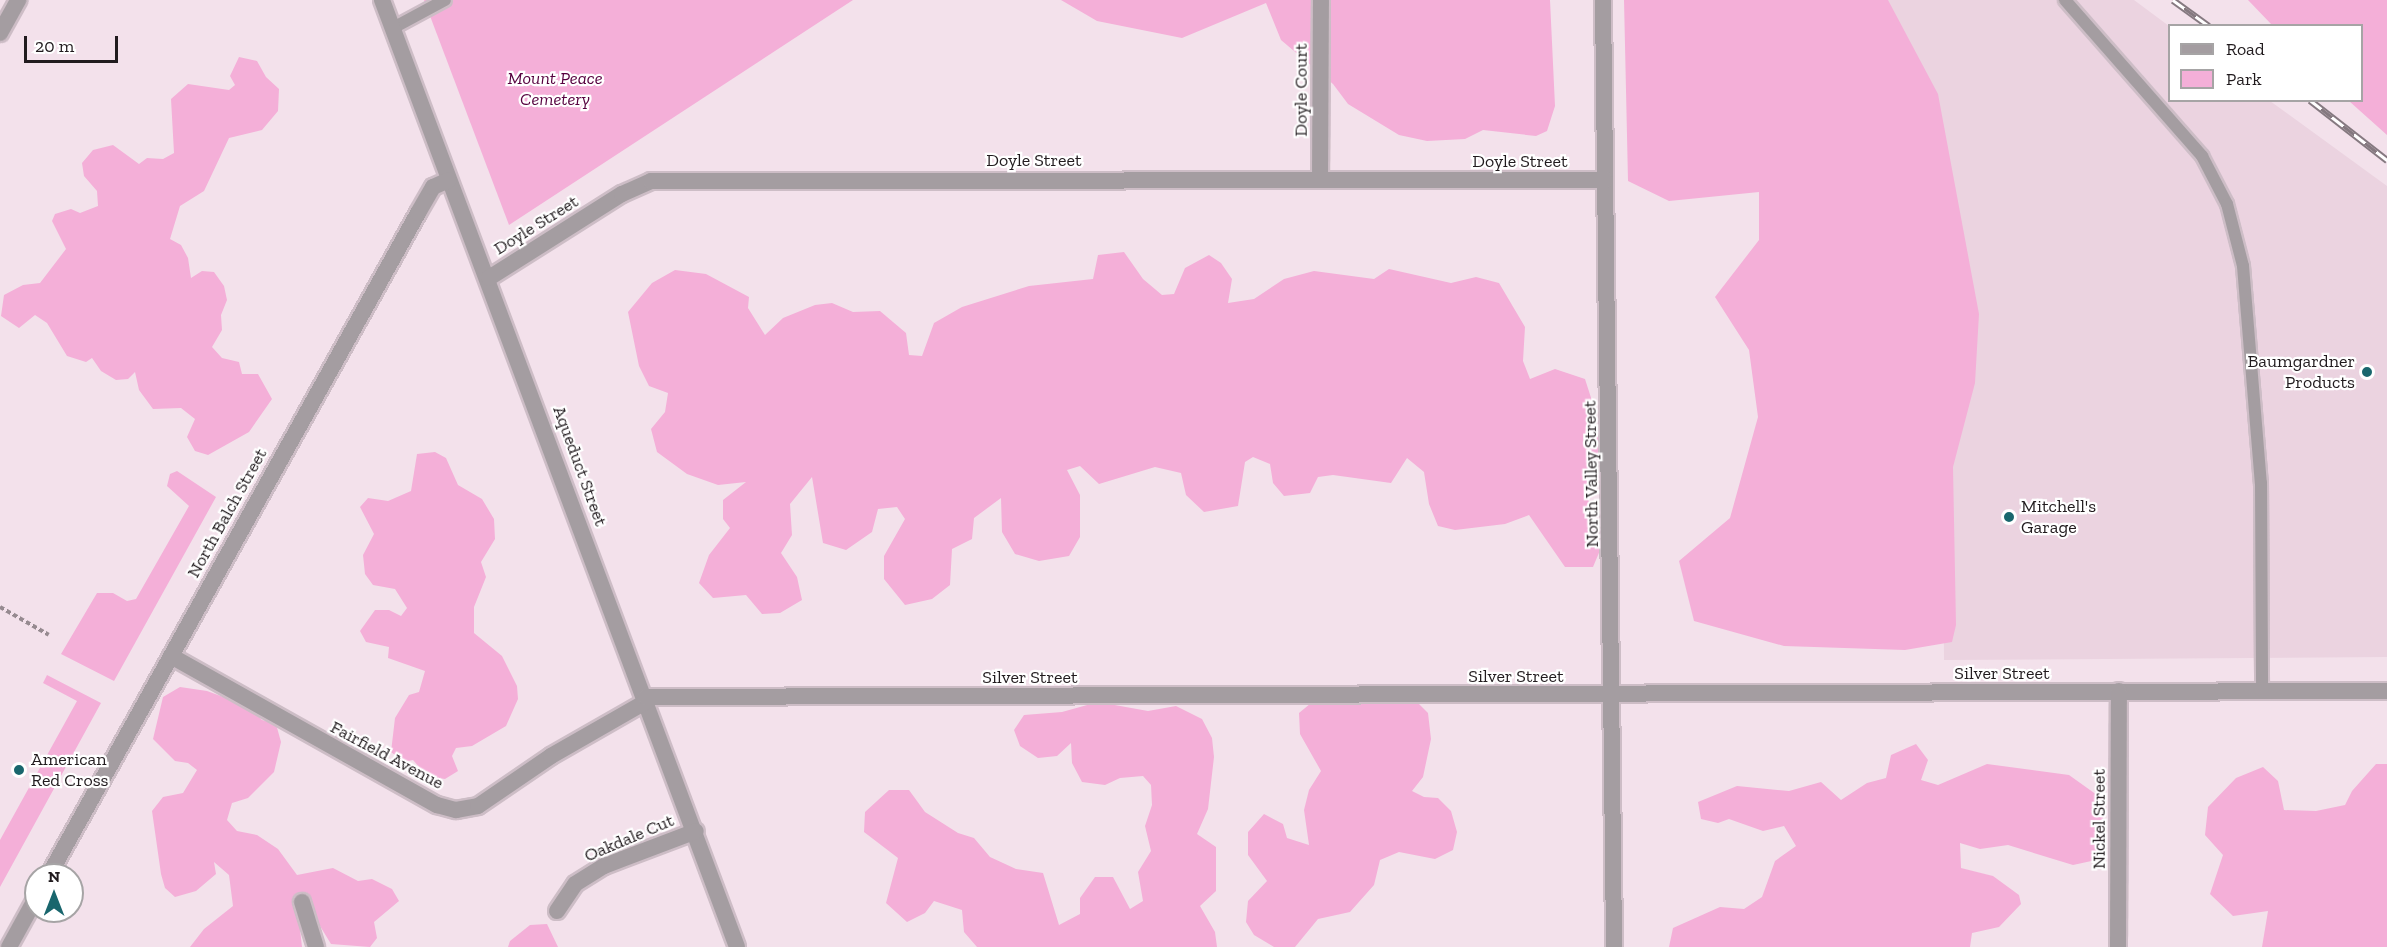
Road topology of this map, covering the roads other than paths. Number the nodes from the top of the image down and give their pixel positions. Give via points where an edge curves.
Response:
1 (18, 0) edge
2 (382, 0) edge
3 (445, 0) edge
4 (1321, 0) edge
5 (1603, 0) edge
6 (2065, 0) edge
7 (393, 28) junction
8 (0, 33) edge
9 (449, 180) junction
10 (1320, 180) junction
11 (1605, 180) junction
12 (489, 278) junction
13 (171, 656) junction
14 (2119, 691) junction
15 (2387, 691) edge
16 (2262, 692) junction
17 (1612, 695) junction
18 (646, 699) junction
19 (696, 831) junction
20 (56, 863) edge
21 (302, 902) dead end
22 (557, 911) dead end
23 (24, 920) edge
24 (9, 947) edge
25 (316, 947) edge
26 (737, 947) edge
27 (1614, 947) edge
28 (2118, 947) edge

1 - 8 street
2 - 7 street, Aqueduct Street
3 - 7 lane
4 - 10 street, Doyle Court
5 - 11 street, North Valley Street
6 - 16 lane via 2202,156 2227,204 2243,266 2261,483
7 - 9 street, Aqueduct Street
9 - 12 street, Aqueduct Street
9 - 13 street, North Balch Street via 433,187
10 - 11 street, Doyle Street
10 - 12 street, Doyle Street via 651,181 622,194
11 - 17 street, North Valley Street
12 - 18 street, Aqueduct Street
13 - 18 street, Fairfield Avenue via 437,805 456,810 477,806
13 - 20 street, North Balch Street
14 - 16 street, Silver Street
14 - 17 street, Silver Street
14 - 28 street, Nickel Street
15 - 16 street, Silver Street
17 - 18 street, Silver Street
17 - 27 street, North Valley Street
18 - 19 street, Aqueduct Street
19 - 22 street, Oakdale Cut via 604,866 575,884
19 - 26 street, Aqueduct Street
21 - 25 street
23 - 24 street

